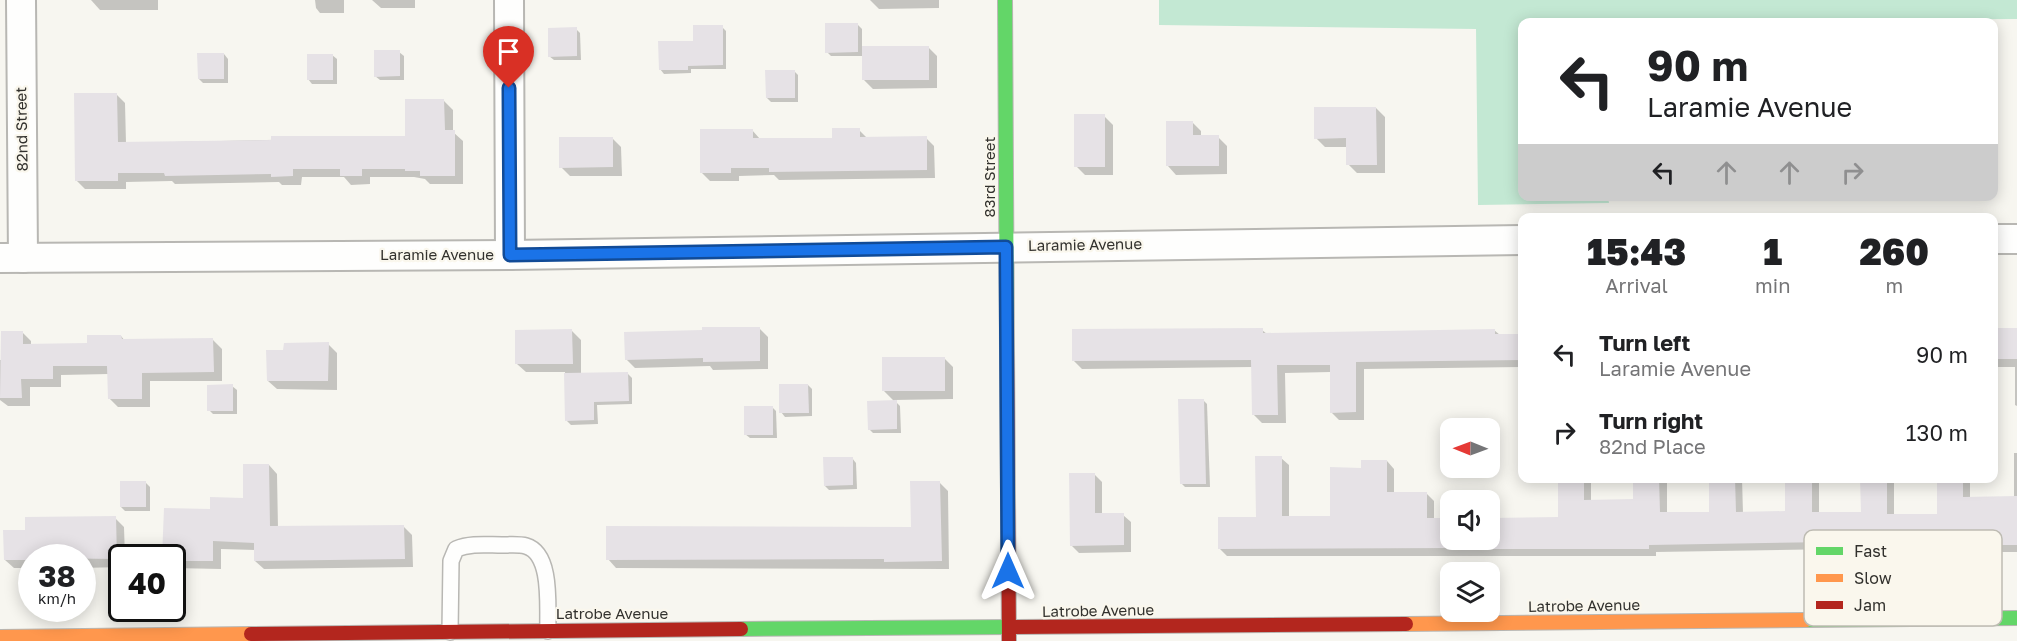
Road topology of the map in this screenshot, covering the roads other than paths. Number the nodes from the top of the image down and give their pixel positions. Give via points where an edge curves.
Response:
1 (21, 0) edge
2 (509, 0) edge
3 (1005, 0) edge
4 (1998, 239) edge
5 (2017, 239) edge
6 (1518, 240) edge
7 (1006, 247) junction
8 (510, 255) junction
9 (12, 258) edge
10 (2002, 618) edge
11 (2017, 618) edge
12 (1804, 622) edge
13 (548, 631) junction
14 (450, 632) junction
15 (1009, 635) edge
16 (0, 638) edge

1 - 9 street, 82nd Street
2 - 8 street
3 - 7 street, 83rd Street
4 - 5 street
6 - 7 street, Laramie Avenue
7 - 8 street, Laramie Avenue
7 - 15 street, 83rd Street
8 - 9 street, Laramie Avenue
10 - 11 street, Latrobe Avenue
12 - 15 street, Latrobe Avenue
13 - 14 street, Latrobe Avenue
13 - 14 lane via 546,575 542,559 535,551 525,545 467,545 456,549 451,561
13 - 15 street, Latrobe Avenue
14 - 16 street, Latrobe Avenue

